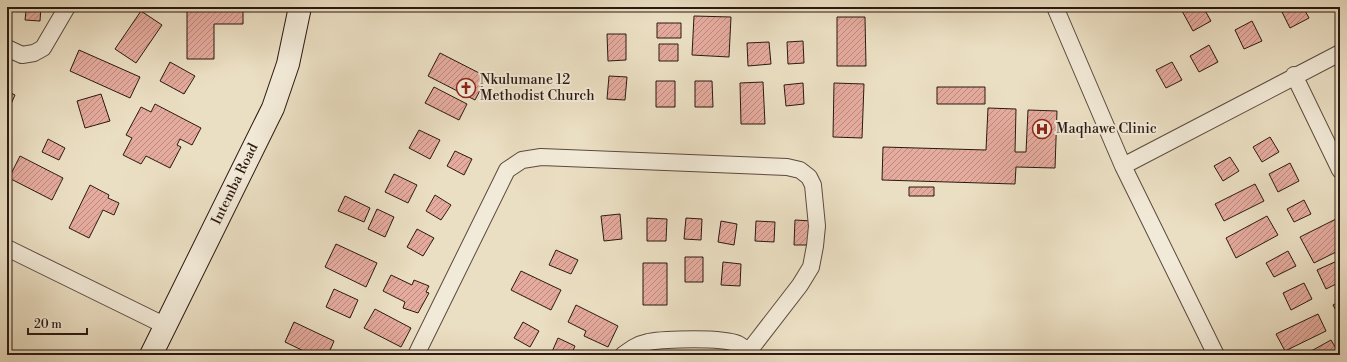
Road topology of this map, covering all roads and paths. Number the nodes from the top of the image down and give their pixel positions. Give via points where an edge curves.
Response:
1 (67, 7) edge
2 (300, 7) edge
3 (1055, 7) edge
4 (7, 48) edge
5 (1340, 52) edge
6 (1294, 75) junction
7 (1123, 166) junction
8 (1340, 170) edge
9 (7, 248) edge
10 (166, 326) junction
11 (751, 353) edge
12 (151, 355) edge
13 (416, 355) edge
14 (623, 355) edge
15 (1216, 355) edge

1 - 4 street via 43,48 22,55
2 - 10 street, Intemba Road via 288,64 272,108
3 - 7 street
5 - 6 street
6 - 7 street
6 - 8 street
7 - 15 street
9 - 10 street
10 - 12 street, Intemba Road
11 - 13 street via 811,267 817,226 814,185 810,176 787,167 541,156 522,160 507,170
11 - 14 street via 738,344 724,340 662,340 633,347

